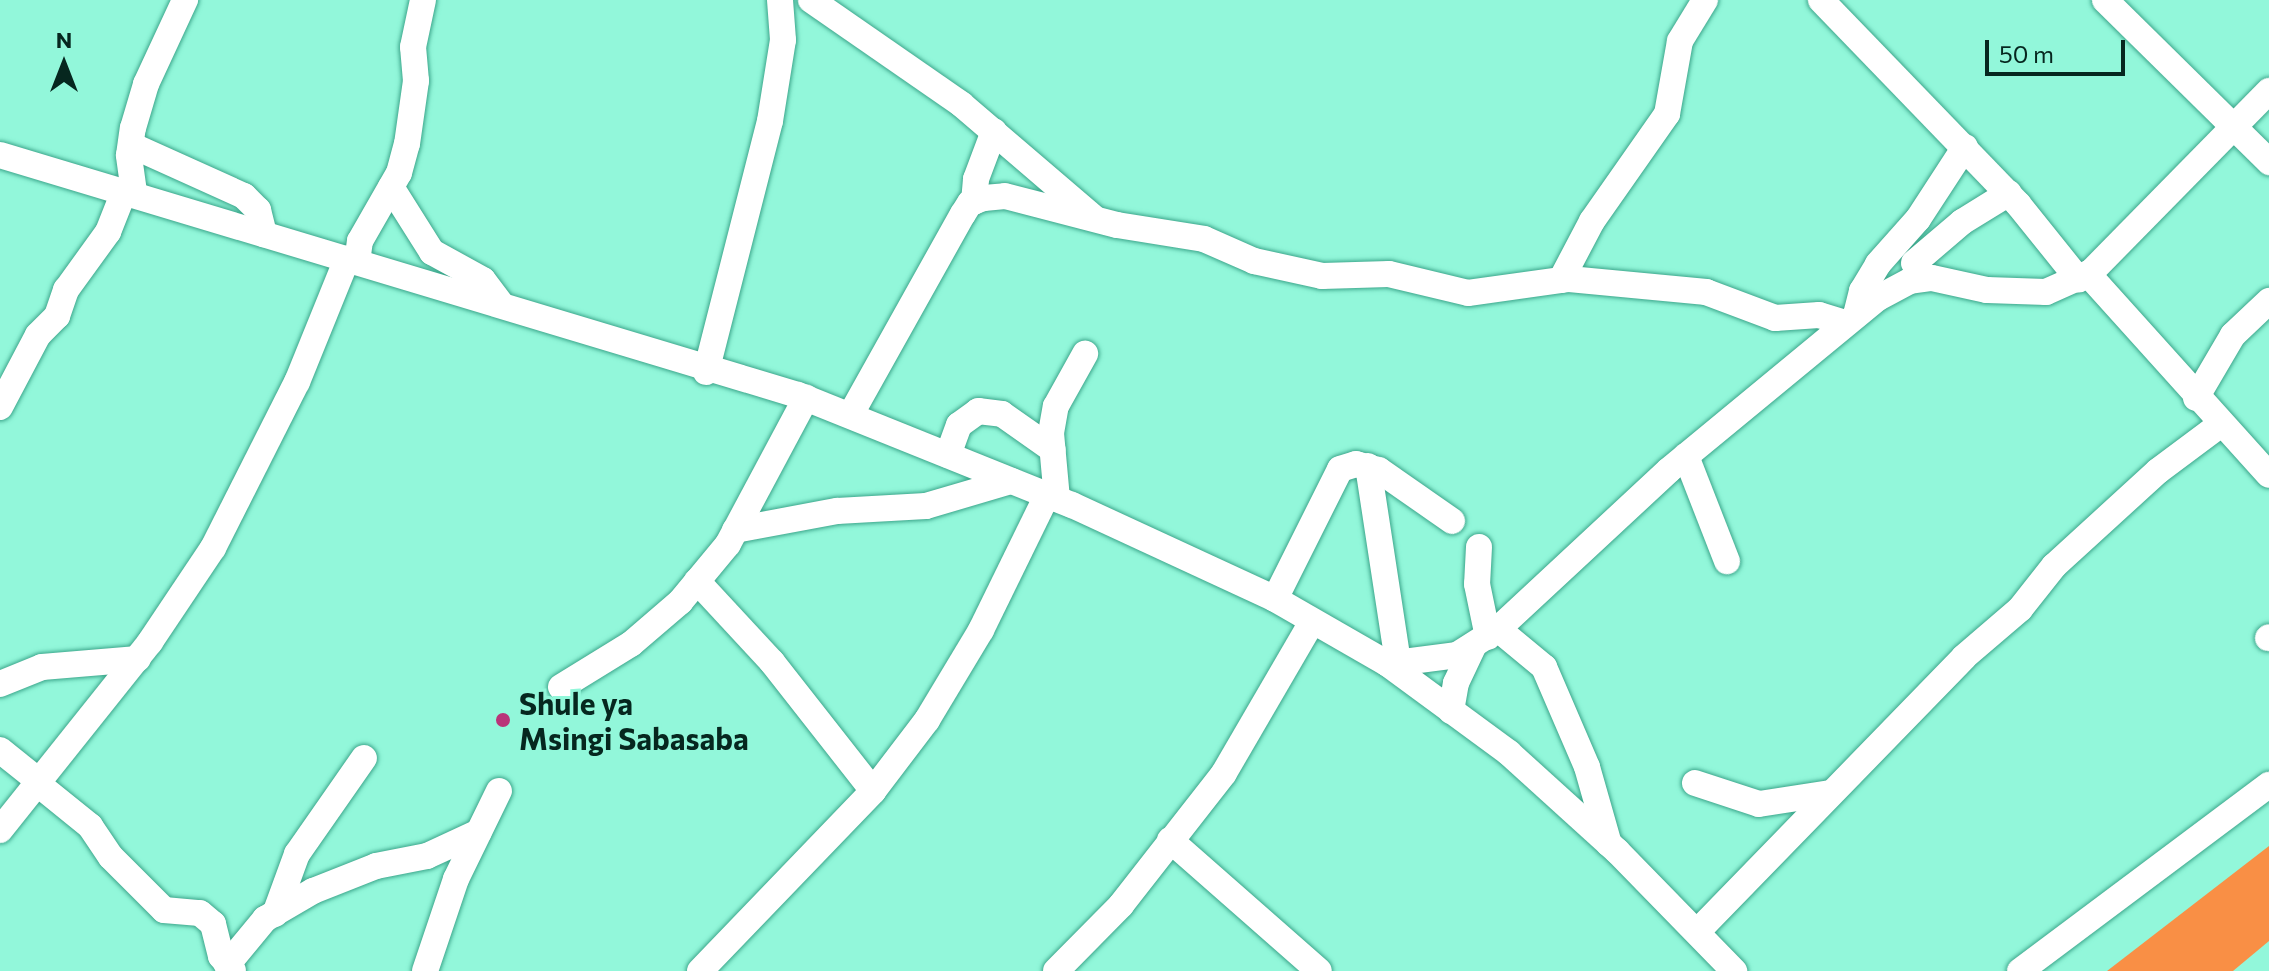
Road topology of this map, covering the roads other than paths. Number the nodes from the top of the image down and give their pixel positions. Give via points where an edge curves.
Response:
1 (423, 0) edge
2 (811, 0) edge
3 (1705, 0) edge
4 (1821, 0) edge
5 (184, 1) edge
6 (2107, 1) edge
7 (782, 2) edge
8 (2269, 91) edge
9 (2234, 126) junction
10 (994, 131) junction
11 (131, 145) junction
12 (1965, 147) junction
13 (0, 155) edge
14 (2269, 162) edge
15 (391, 187) junction
16 (129, 191) junction
17 (2009, 193) junction
18 (974, 202) junction
19 (1096, 219) junction
20 (367, 228) junction
21 (264, 234) junction
22 (352, 261) junction
23 (1915, 262) junction
24 (391, 272) junction
25 (2083, 277) junction
26 (1561, 280) junction
27 (2269, 301) edge
28 (502, 305) junction
29 (1851, 319) junction
30 (1085, 354) dead end
31 (706, 372) junction
32 (806, 398) junction
33 (2196, 398) junction
34 (0, 407) edge
35 (851, 414) junction
36 (2221, 424) junction
37 (1053, 450) junction
38 (948, 455) junction
39 (1686, 456) junction
40 (1368, 466) junction
41 (2269, 475) edge
42 (1011, 481) junction
43 (1052, 497) junction
44 (1452, 521) dead end
45 (735, 530) junction
46 (1479, 547) dead end
47 (1727, 561) dead end
48 (697, 581) junction
49 (1275, 599) junction
50 (1312, 622) junction
51 (1487, 637) junction
52 (138, 659) junction
53 (1393, 664) junction
54 (0, 684) edge
55 (561, 687) dead end
56 (1451, 711) junction
57 (0, 750) edge
58 (364, 758) dead end
59 (39, 783) junction
60 (1695, 783) dead end
61 (2269, 785) edge
62 (499, 791) dead end
63 (873, 791) junction
64 (1830, 793) junction
65 (0, 830) edge
66 (479, 832) junction
67 (1170, 840) junction
68 (1609, 844) junction
69 (275, 914) junction
70 (1697, 932) junction
71 (229, 969) edge
72 (425, 971) edge
73 (700, 971) edge
74 (1056, 971) edge
75 (1319, 971) edge
76 (1734, 971) edge
77 (2020, 971) edge

1 - 15 street via 413,47 416,81 407,144
2 - 10 street
3 - 26 street via 1680,41 1667,114 1592,221
4 - 12 street
5 - 11 street via 146,84
6 - 9 street
7 - 31 street via 783,40 770,121
8 - 9 street
9 - 14 street
9 - 25 street
10 - 18 street via 976,179
10 - 19 street
11 - 16 street
11 - 21 street via 244,196 258,210
12 - 17 street
12 - 23 street
13 - 16 street
15 - 20 street
15 - 28 street via 432,252 483,280
16 - 21 street
16 - 34 street via 108,232 66,290 57,316 38,335
17 - 23 street via 1962,222
17 - 25 street
18 - 19 street via 1005,196
18 - 35 street
19 - 26 street via 1204,239 1254,261 1322,276 1389,274 1468,293
20 - 22 street
20 - 24 street
21 - 22 street
22 - 24 street
22 - 52 street via 213,548
23 - 25 street via 2019,293 2046,292
23 - 29 street via 1910,281
23 - 29 street via 1862,291
24 - 28 street
25 - 33 street
26 - 29 street via 1706,292 1775,318
27 - 33 street via 2233,335
28 - 31 street
29 - 39 street
30 - 37 street via 1056,406
31 - 32 street
32 - 35 street
32 - 45 street
33 - 36 street
35 - 38 street
36 - 41 street
36 - 64 street via 2158,471 2054,566 2020,609 1964,657 1906,722
37 - 38 street via 1002,414 978,411 959,425
37 - 43 street
38 - 42 street
39 - 47 street
39 - 51 street
40 - 44 street via 1403,482
40 - 49 street via 1340,469
40 - 53 street
42 - 43 street
42 - 45 street via 955,501 837,511
43 - 49 street
43 - 63 street via 927,720
45 - 48 street
46 - 51 street via 1477,584
48 - 55 street via 631,644
48 - 63 street via 772,662
49 - 50 street
50 - 53 street
50 - 67 street via 1224,773
51 - 53 street via 1457,655
51 - 56 street via 1456,683
51 - 68 street via 1544,667 1587,767
52 - 54 street via 42,667
52 - 59 street
53 - 56 street
56 - 68 street via 1509,753
57 - 59 street
58 - 69 street via 297,854
59 - 65 street
59 - 71 street via 90,826 111,857 164,910 200,913 213,924
60 - 64 street via 1759,804
61 - 77 street
62 - 66 street
63 - 73 street
64 - 70 street
66 - 69 street via 427,856 376,866
66 - 72 street via 456,879
67 - 74 street via 1121,905
67 - 75 street
68 - 70 street
69 - 71 street
70 - 76 street

